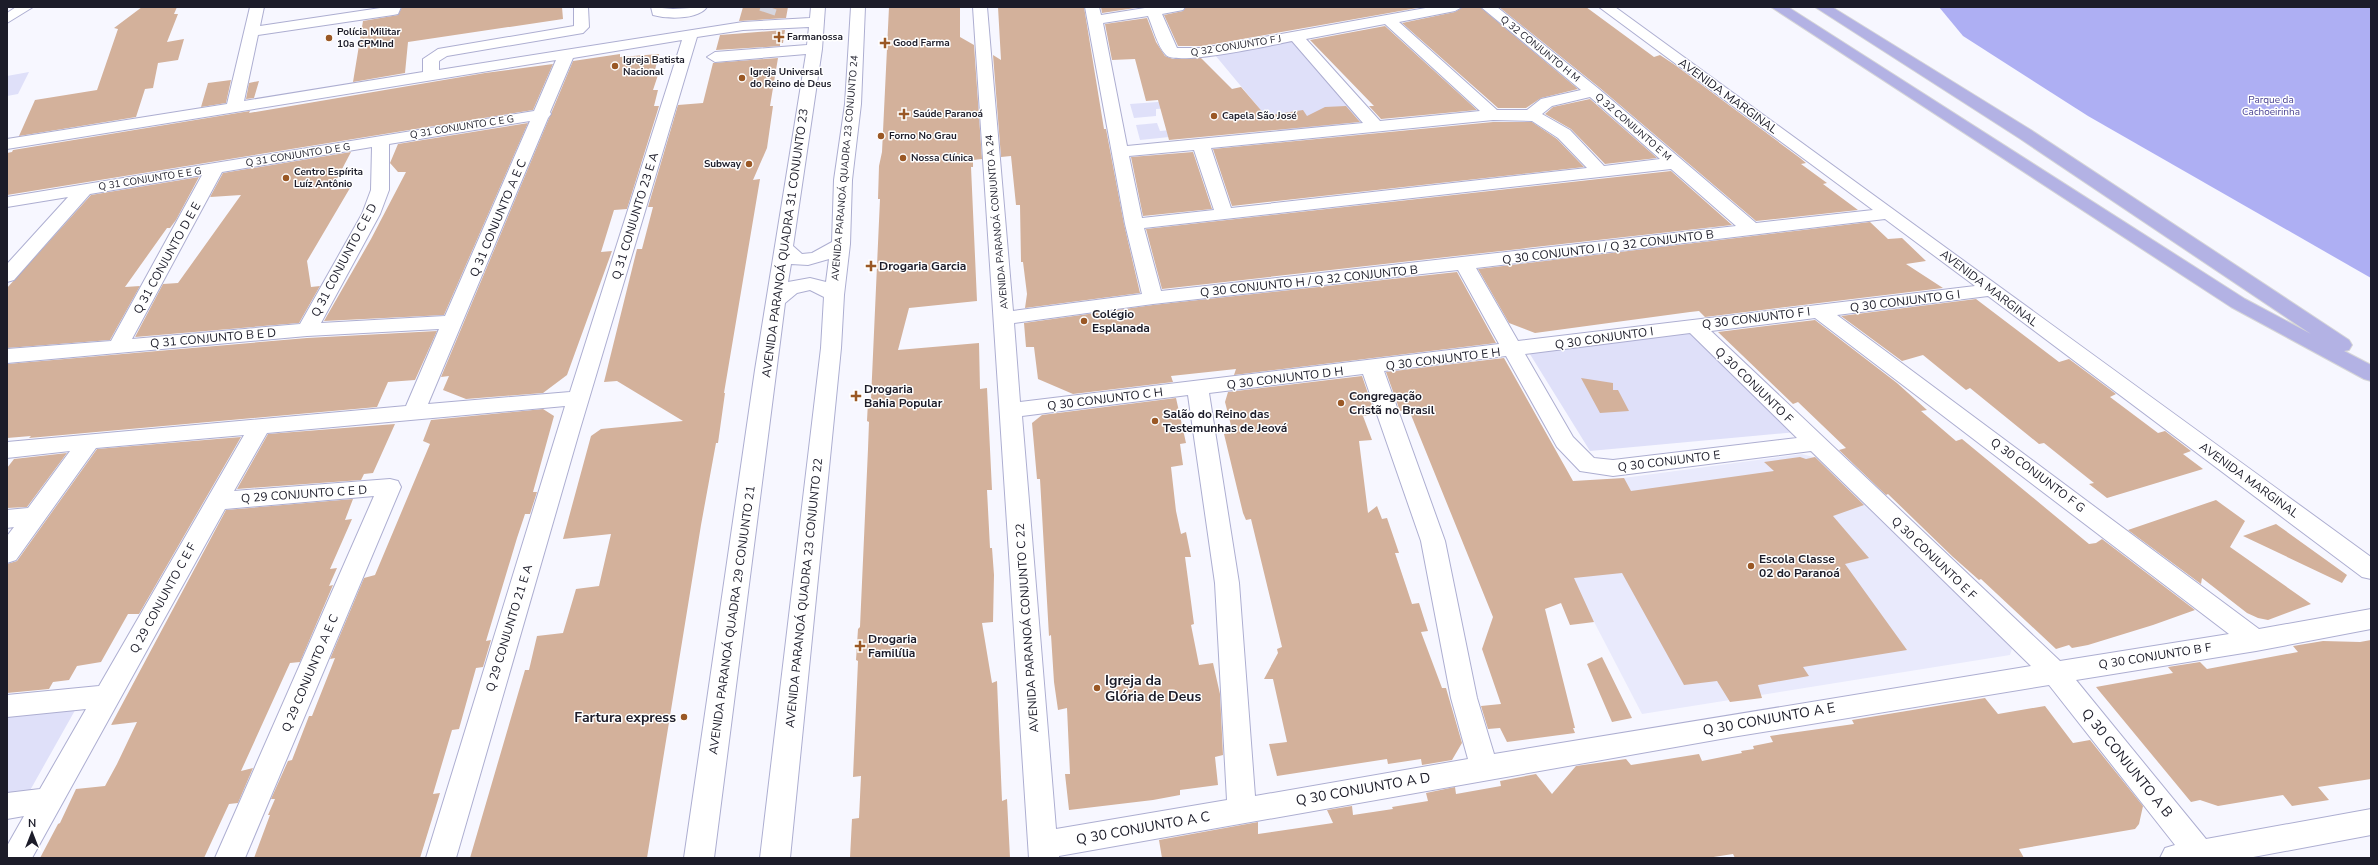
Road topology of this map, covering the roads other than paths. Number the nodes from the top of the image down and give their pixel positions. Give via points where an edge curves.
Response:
1 (26, 7) edge
2 (257, 7) edge
3 (394, 7) edge
4 (581, 7) edge
5 (658, 7) edge
6 (858, 7) edge
7 (980, 7) edge
8 (1178, 7) edge
9 (1455, 7) edge
10 (1488, 7) edge
11 (1606, 7) edge
12 (1778, 7) edge
13 (1822, 7) edge
14 (698, 8) edge
15 (1421, 10) edge
16 (1153, 12) junction
17 (1094, 14) edge
18 (817, 15) edge
19 (7, 19) edge
20 (1389, 20) junction
21 (251, 32) junction
22 (696, 33) junction
23 (1296, 37) junction
24 (814, 49) junction
25 (567, 53) junction
26 (715, 56) dead end
27 (430, 75) junction
28 (1593, 92) junction
29 (234, 108) junction
30 (543, 114) junction
31 (1493, 115) junction
32 (1531, 115) junction
33 (1376, 127) junction
34 (381, 141) junction
35 (7, 144) edge
36 (1201, 145) junction
37 (1121, 152) junction
38 (1674, 163) junction
39 (215, 168) junction
40 (1600, 171) junction
41 (85, 189) junction
42 (7, 202) edge
43 (1889, 213) junction
44 (1224, 214) junction
45 (1134, 224) junction
46 (1751, 229) junction
47 (841, 244) junction
48 (785, 248) junction
49 (1464, 264) junction
50 (7, 276) edge
51 (1991, 290) junction
52 (834, 295) junction
53 (1153, 298) junction
54 (776, 300) junction
55 (1819, 311) junction
56 (1005, 318) junction
57 (454, 322) junction
58 (1694, 326) junction
59 (833, 328) joint
60 (307, 330) junction
61 (118, 346) junction
62 (1514, 350) junction
63 (7, 356) edge
64 (2371, 365) edge
65 (1372, 368) junction
66 (2371, 374) edge
67 (764, 383) joint
68 (1198, 388) junction
69 (578, 398) junction
70 (1011, 410) junction
71 (414, 412) junction
72 (259, 427) junction
73 (89, 441) junction
74 (1814, 444) junction
75 (7, 450) edge
76 (390, 487) joint
77 (218, 501) junction
78 (34, 516) junction
79 (7, 519) edge
80 (7, 554) edge
81 (2371, 570) edge
82 (2371, 619) edge
83 (2256, 641) junction
84 (2054, 672) junction
85 (108, 696) junction
86 (7, 706) edge
87 (1484, 767) junction
88 (49, 800) junction
89 (7, 806) edge
90 (1242, 811) junction
91 (2371, 822) edge
92 (1044, 851) edge
93 (2188, 856) edge
94 (16, 858) edge
95 (230, 858) edge
96 (441, 858) edge
97 (699, 858) edge
98 (775, 858) edge

1 - 19 street
2 - 21 street
3 - 21 street via 393,11
4 - 27 street via 582,27 578,30 443,52 431,59
5 - 14 street via 658,12 664,14
6 - 47 street, AVENIDA PARANOÁ QUADRA 23 CONJUNTO 24 via 853,104 843,180
7 - 56 street, AVENIDA PARANOÁ CONJUNTO A 24
8 - 16 street
9 - 15 street, Q 32 CONJUNTO F J
10 - 28 street, Q 32 CONJUNTO H M
11 - 43 street, AVENIDA MARGINAL
12 - 66 main road via 2238,304
13 - 64 main road via 2025,134
14 - 22 street
15 - 20 street, Q 32 CONJUNTO F J
16 - 17 street
16 - 23 street, Q 32 CONJUNTO F J via 1172,53 1176,54 1204,53
17 - 37 street
18 - 22 street via 764,19
18 - 24 street, AVENIDA PARANOÁ QUADRA 31 CONJUNTO 23
20 - 23 street, Q 32 CONJUNTO F J
20 - 31 street
21 - 29 street
22 - 25 street
22 - 69 street, Q 31 CONJUNTO 23 E A
23 - 33 street
24 - 26 street
24 - 48 street, AVENIDA PARANOÁ QUADRA 31 CONJUNTO 23
25 - 27 street
25 - 30 street, Q 31 CONJUNTO A E C
27 - 29 street
28 - 32 street via 1547,102
28 - 38 street, Q 32 CONJUNTO E M
29 - 35 street
30 - 34 street, Q 31 CONJUNTO C E G
30 - 57 street, Q 31 CONJUNTO A E C
31 - 32 street
31 - 33 street
32 - 40 street via 1564,134
33 - 36 street
34 - 39 street, Q 31 CONJUNTO D E G
34 - 60 street, Q 31 CONJUNTO C E D via 380,190 372,214
36 - 37 street
36 - 44 street
37 - 45 street
38 - 40 street
38 - 46 street, Q 32 CONJUNTO E M
39 - 41 street, Q 31 CONJUNTO E E G
39 - 61 street, Q 31 CONJUNTO D E E
40 - 44 street
41 - 42 street, Q 31 CONJUNTO E E G
41 - 50 street
43 - 46 street, Q 30 CONJUNTO I / Q 32 CONJUNTO B
43 - 51 street, AVENIDA MARGINAL
44 - 45 street
45 - 53 street
46 - 49 street, Q 30 CONJUNTO I / Q 32 CONJUNTO B
47 - 48 street via 808,261 794,259
47 - 52 street, AVENIDA PARANOÁ QUADRA 23 CONJUNTO 24
48 - 54 street, AVENIDA PARANOÁ QUADRA 31 CONJUNTO 23
49 - 53 street, Q 30 CONJUNTO H / Q 32 CONJUNTO B
49 - 62 street, Q 30 CONJUNTO E
51 - 55 street, Q 30 CONJUNTO G I
51 - 81 street, AVENIDA MARGINAL
52 - 54 street via 822,287 806,282 791,287
52 - 59 street, AVENIDA PARANOÁ QUADRA 23 CONJUNTO 24
53 - 56 street, Q 30 CONJUNTO H / Q 32 CONJUNTO B
54 - 67 street, AVENIDA PARANOÁ QUADRA 31 CONJUNTO 23
55 - 58 street, Q 30 CONJUNTO F I
55 - 83 street, Q 30 CONJUNTO F G
56 - 70 street, AVENIDA PARANOÁ CONJUNTO A 24
57 - 60 street, Q 31 CONJUNTO B E D
57 - 71 street, Q 31 CONJUNTO A E C
58 - 62 street, Q 30 CONJUNTO I
58 - 74 street, Q 30 CONJUNTO F
59 - 98 street, AVENIDA PARANOÁ QUADRA 23 CONJUNTO 22
60 - 61 street, Q 31 CONJUNTO B E D
61 - 63 street, Q 31 CONJUNTO B E D
62 - 65 street, Q 30 CONJUNTO E H
62 - 74 street, Q 30 CONJUNTO E via 1566,442 1588,465 1614,468
65 - 68 street, Q 30 CONJUNTO D H
65 - 87 street via 1433,541 1464,698
67 - 97 street, AVENIDA PARANOÁ QUADRA 29 CONJUNTO 21
68 - 70 street, Q 30 CONJUNTO C H
68 - 90 street via 1227,583
69 - 71 street
69 - 96 street, Q 29 CONJUNTO 21 E A
70 - 92 street, AVENIDA PARANOÁ CONJUNTO C 22
71 - 72 street
72 - 73 street
72 - 77 street, Q 29 CONJUNTO C E F
73 - 75 street
73 - 78 street
74 - 84 street, Q 30 CONJUNTO E F
76 - 77 street, Q 29 CONJUNTO C E D
76 - 95 street, Q 29 CONJUNTO A E C
77 - 85 street, Q 29 CONJUNTO C E F
78 - 79 street
78 - 80 street
82 - 83 street, Q 30 CONJUNTO B F
83 - 84 street, Q 30 CONJUNTO B F
84 - 87 street, Q 30 CONJUNTO A E
84 - 93 street, Q 30 CONJUNTO A B
85 - 86 street
85 - 88 street, Q 29 CONJUNTO C E F
87 - 90 street, Q 30 CONJUNTO A D
88 - 89 street
88 - 94 street, Q 29 CONJUNTO C E F
90 - 92 street, Q 30 CONJUNTO A C
91 - 93 street

